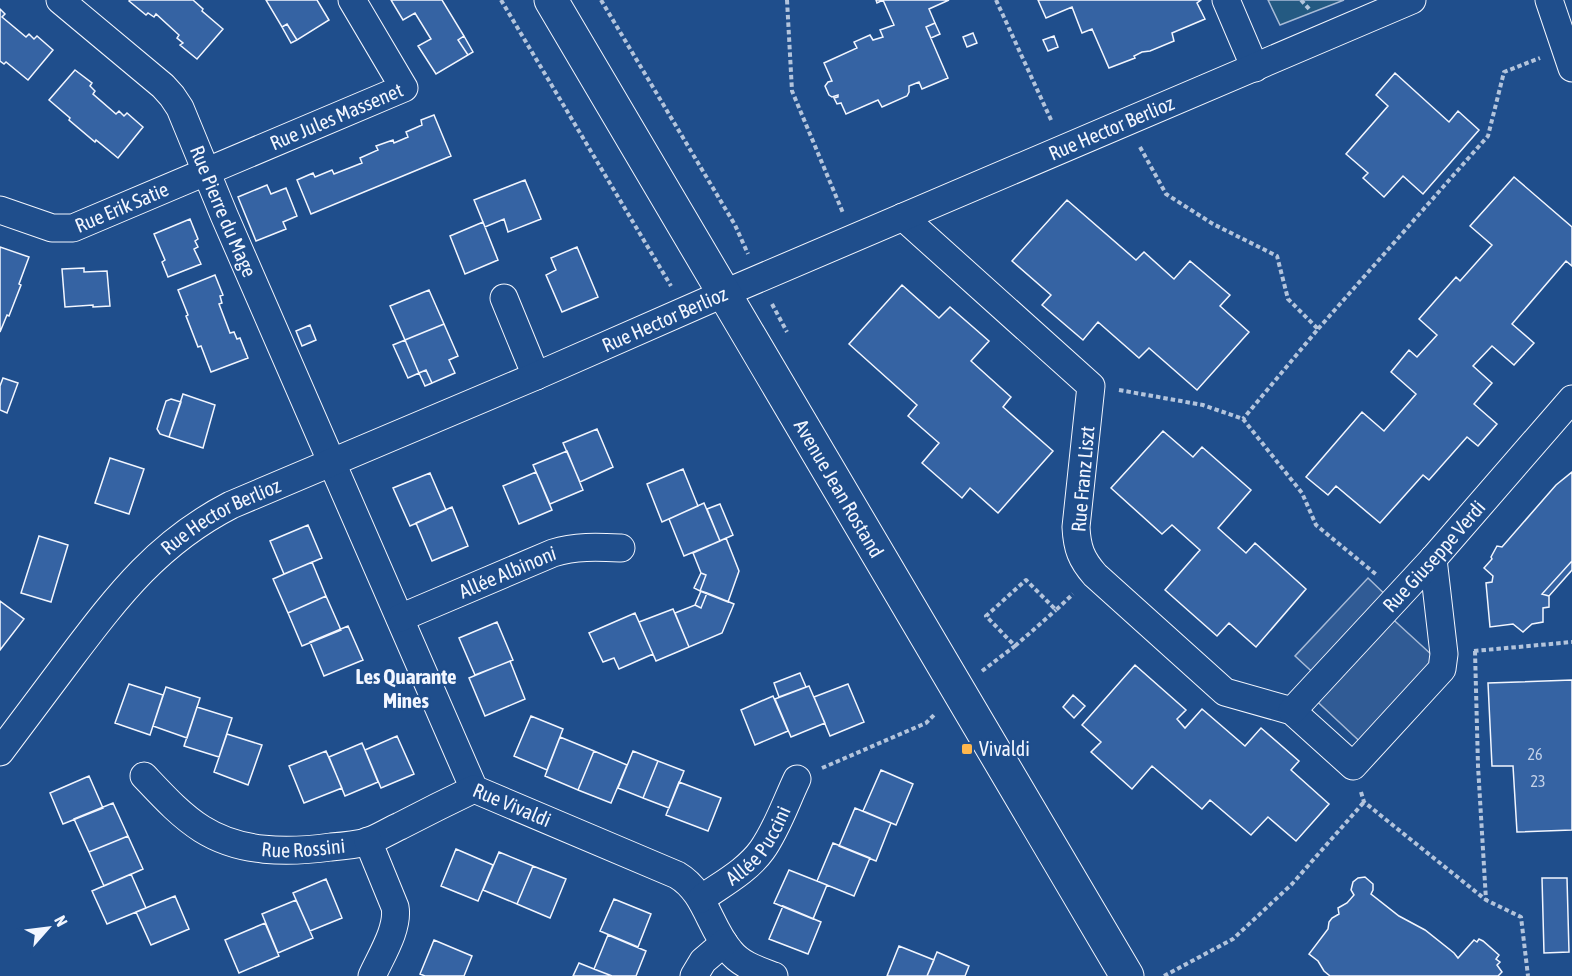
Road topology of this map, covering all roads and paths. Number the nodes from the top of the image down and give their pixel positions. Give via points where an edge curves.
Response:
1 (60, 0) edge
2 (352, 0) edge
3 (501, 0) edge
4 (551, 0) edge
5 (786, 0) edge
6 (996, 0) edge
7 (1226, 0) edge
8 (1412, 0) edge
9 (1549, 0) edge
10 (1569, 58) edge
11 (1255, 68) junction
12 (1126, 122) junction
13 (1064, 149) junction
14 (207, 171) junction
15 (0, 210) edge
16 (903, 217) junction
17 (854, 238) junction
18 (725, 293) junction
19 (504, 298) dead end
20 (686, 311) junction
21 (1318, 329) junction
22 (536, 376) junction
23 (1091, 386) junction
24 (1572, 399) edge
25 (1243, 419) junction
26 (332, 463) junction
27 (621, 548) dead end
28 (1434, 559) junction
29 (1095, 575) junction
30 (1400, 595) junction
31 (1056, 610) junction
32 (400, 618) junction
33 (1572, 642) edge
34 (1015, 646) junction
35 (1476, 651) junction
36 (1444, 654) junction
37 (968, 682) junction
38 (1292, 711) junction
39 (0, 752) edge
40 (1353, 766) junction
41 (144, 776) dead end
42 (796, 779) joint
43 (474, 789) junction
44 (1364, 802) junction
45 (368, 841) junction
46 (701, 899) junction
47 (1486, 900) junction
48 (724, 943) junction
49 (372, 976) edge
50 (694, 976) edge
51 (774, 976) edge
52 (1127, 976) edge
53 (1164, 976) edge
54 (1528, 976) edge

1 - 14 street, Rue Pierre du Mage via 172,96
2 - 14 street, Rue Jules Massenet via 404,88
3 - 20 path
4 - 18 street, Avenue Jean Rostand
5 - 17 path via 792,91
6 - 13 path
7 - 11 street
8 - 11 street, Rue Hector Berlioz
9 - 10 street
10 - 21 path via 1504,72 1488,136
11 - 12 street, Rue Hector Berlioz
12 - 13 street, Rue Hector Berlioz
12 - 21 path via 1166,194 1213,224 1276,256 1288,299
13 - 16 street, Rue Hector Berlioz
14 - 15 street, Rue Erik Satie via 73,228 52,228
14 - 26 street, Rue Pierre du Mage
16 - 17 street, Rue Hector Berlioz
16 - 23 street
17 - 18 street, Rue Hector Berlioz
18 - 20 street, Rue Hector Berlioz
18 - 37 street, Avenue Jean Rostand
19 - 22 street
20 - 22 street, Rue Hector Berlioz
21 - 25 path
22 - 26 street, Rue Hector Berlioz
23 - 25 path via 1203,405
23 - 29 street, Rue Franz Liszt via 1076,538 1082,558
24 - 28 street, Rue Giuseppe Verdi
25 - 30 path via 1302,493 1316,525
26 - 32 street, Rue Vivaldi
26 - 39 street, Rue Hector Berlioz via 211,515 151,562 117,598
27 - 32 street, Allée Albinoni via 584,547 553,553
28 - 30 street, Rue Giuseppe Verdi
28 - 36 street
29 - 31 path
29 - 38 street, Rue Franz Liszt via 1225,692
30 - 38 street, Rue Giuseppe Verdi
31 - 34 path
31 - 34 path via 1026,580 986,616
32 - 43 street, Rue Vivaldi
33 - 35 path
34 - 37 path
35 - 36 path
35 - 47 path
36 - 40 street via 1438,674
37 - 42 path via 926,723
37 - 52 street, Avenue Jean Rostand
38 - 40 street
40 - 44 path
41 - 45 street, Rue Rossini via 201,828 240,845 293,851
42 - 46 street, Allée Puccini via 761,852
43 - 45 street, Rue Rossini
43 - 46 street, Rue Vivaldi via 677,875
44 - 47 path
44 - 53 path via 1292,884 1233,939
45 - 49 street via 397,914
46 - 48 street, Rue Vivaldi
47 - 54 path via 1521,917
48 - 50 street
48 - 51 street, Rue Vivaldi via 747,965

